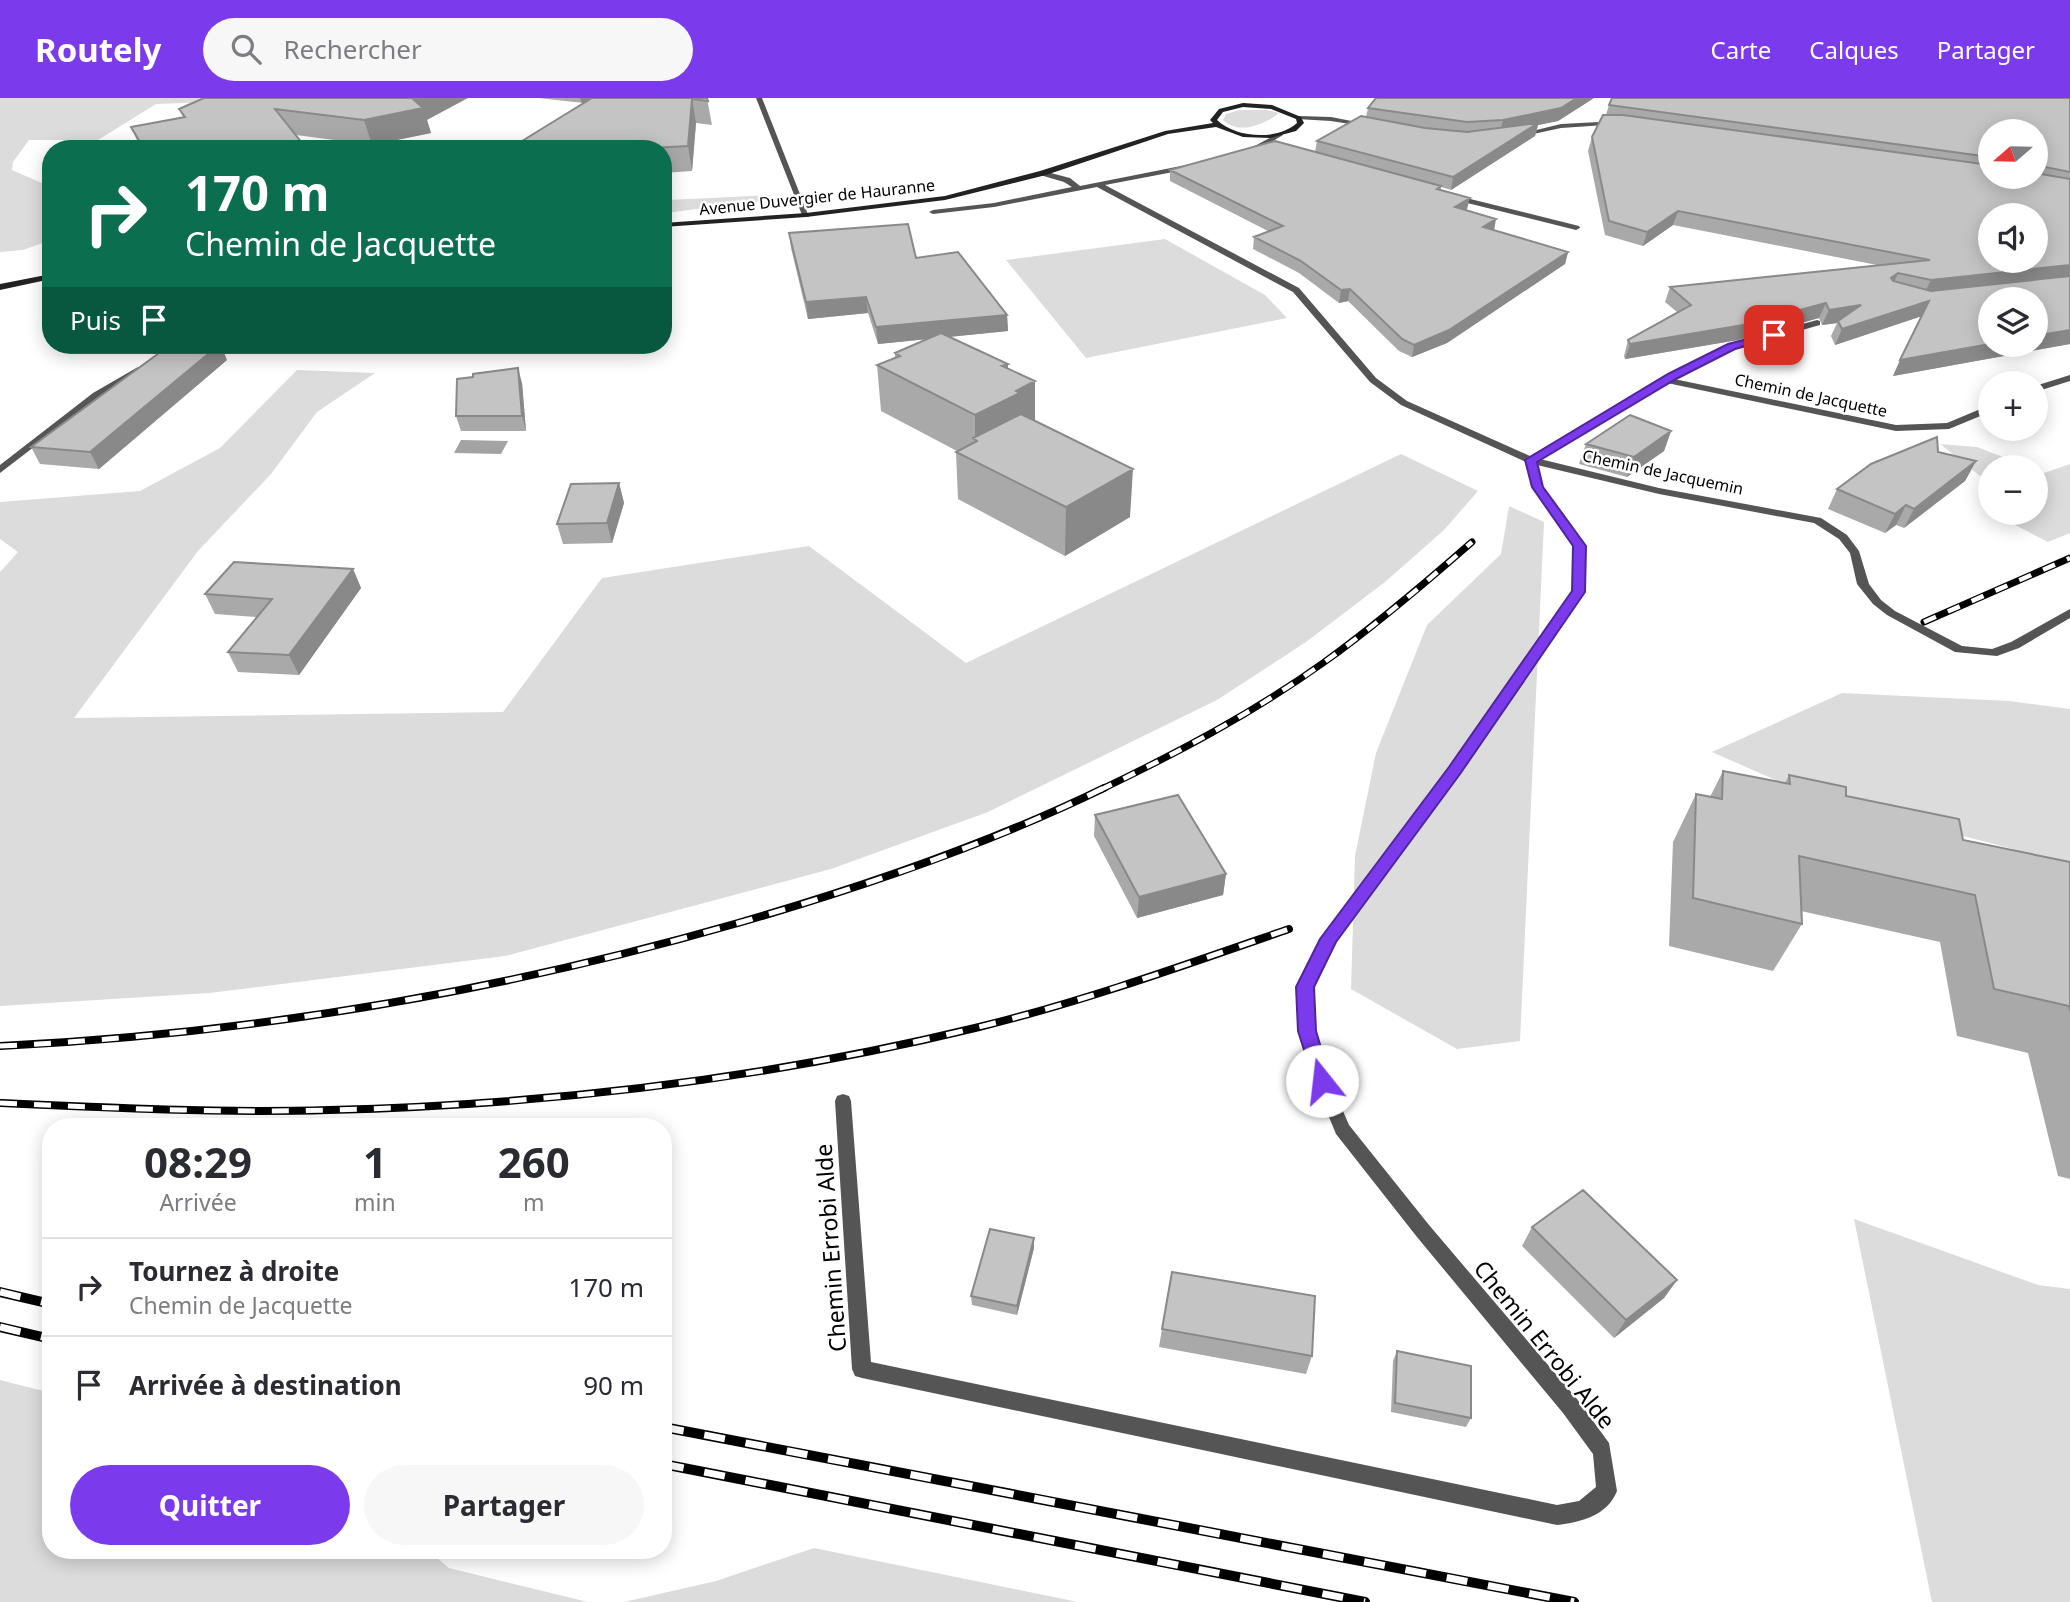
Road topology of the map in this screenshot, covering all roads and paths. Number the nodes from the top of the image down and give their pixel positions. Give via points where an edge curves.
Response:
1 (759, 98) edge
2 (1279, 98) edge
3 (1272, 107) junction
4 (1299, 118) junction
5 (1630, 124) edge
6 (1216, 125) junction
7 (1382, 128) edge
8 (1281, 134) junction
9 (1245, 137) junction
10 (1511, 137) edge
11 (1266, 144) junction
12 (1281, 148) edge
13 (1195, 165) edge
14 (1043, 173) junction
15 (1099, 186) junction
16 (1080, 189) junction
17 (1435, 191) edge
18 (933, 212) dead end
19 (806, 215) junction
20 (672, 224) edge
21 (1576, 228) dead end
22 (42, 278) edge
23 (0, 288) edge
24 (1817, 323) edge
25 (153, 362) edge
26 (2070, 378) edge
27 (1665, 380) junction
28 (2048, 385) edge
29 (1978, 413) edge
30 (1531, 460) junction
31 (0, 470) edge
32 (2070, 613) edge
33 (843, 1101) dead end

1 - 19 street
2 - 3 main road
3 - 4 main road
3 - 6 main road via 1244,105 1221,110 1214,115
4 - 7 street
4 - 8 main road via 1298,128
5 - 10 street via 1570,125
6 - 9 main road
6 - 14 main road, Avenue Duvergier de Hauranne via 1167,132
8 - 9 main road
8 - 11 street
9 - 11 street
9 - 11 street via 1248,142 1243,153
11 - 12 street
13 - 15 street
14 - 16 street
14 - 19 main road, Avenue Duvergier de Hauranne via 945,198
15 - 16 street
15 - 30 street, Chemin de Jacquemin via 1296,290 1388,393
16 - 18 street
17 - 21 street
19 - 20 main road, Avenue Duvergier de Hauranne
22 - 23 main road
24 - 27 street, Chemin de Jacquette via 1731,346
25 - 31 street via 96,395
26 - 28 street
27 - 29 street, Chemin de Jacquette via 1896,428 1949,426
27 - 30 street, Chemin de Jacquette
30 - 32 street, Chemin de Jacquemin via 1659,491 1816,520 1843,537 1855,553 1863,584 1877,603 1959,649 1993,653
30 - 33 street, Chemin Errobi Alde via 1538,487 1579,546 1579,592 1329,939 1305,987 1307,1031 1342,1129 1602,1450 1606,1492 1584,1511 1557,1514 862,1369

